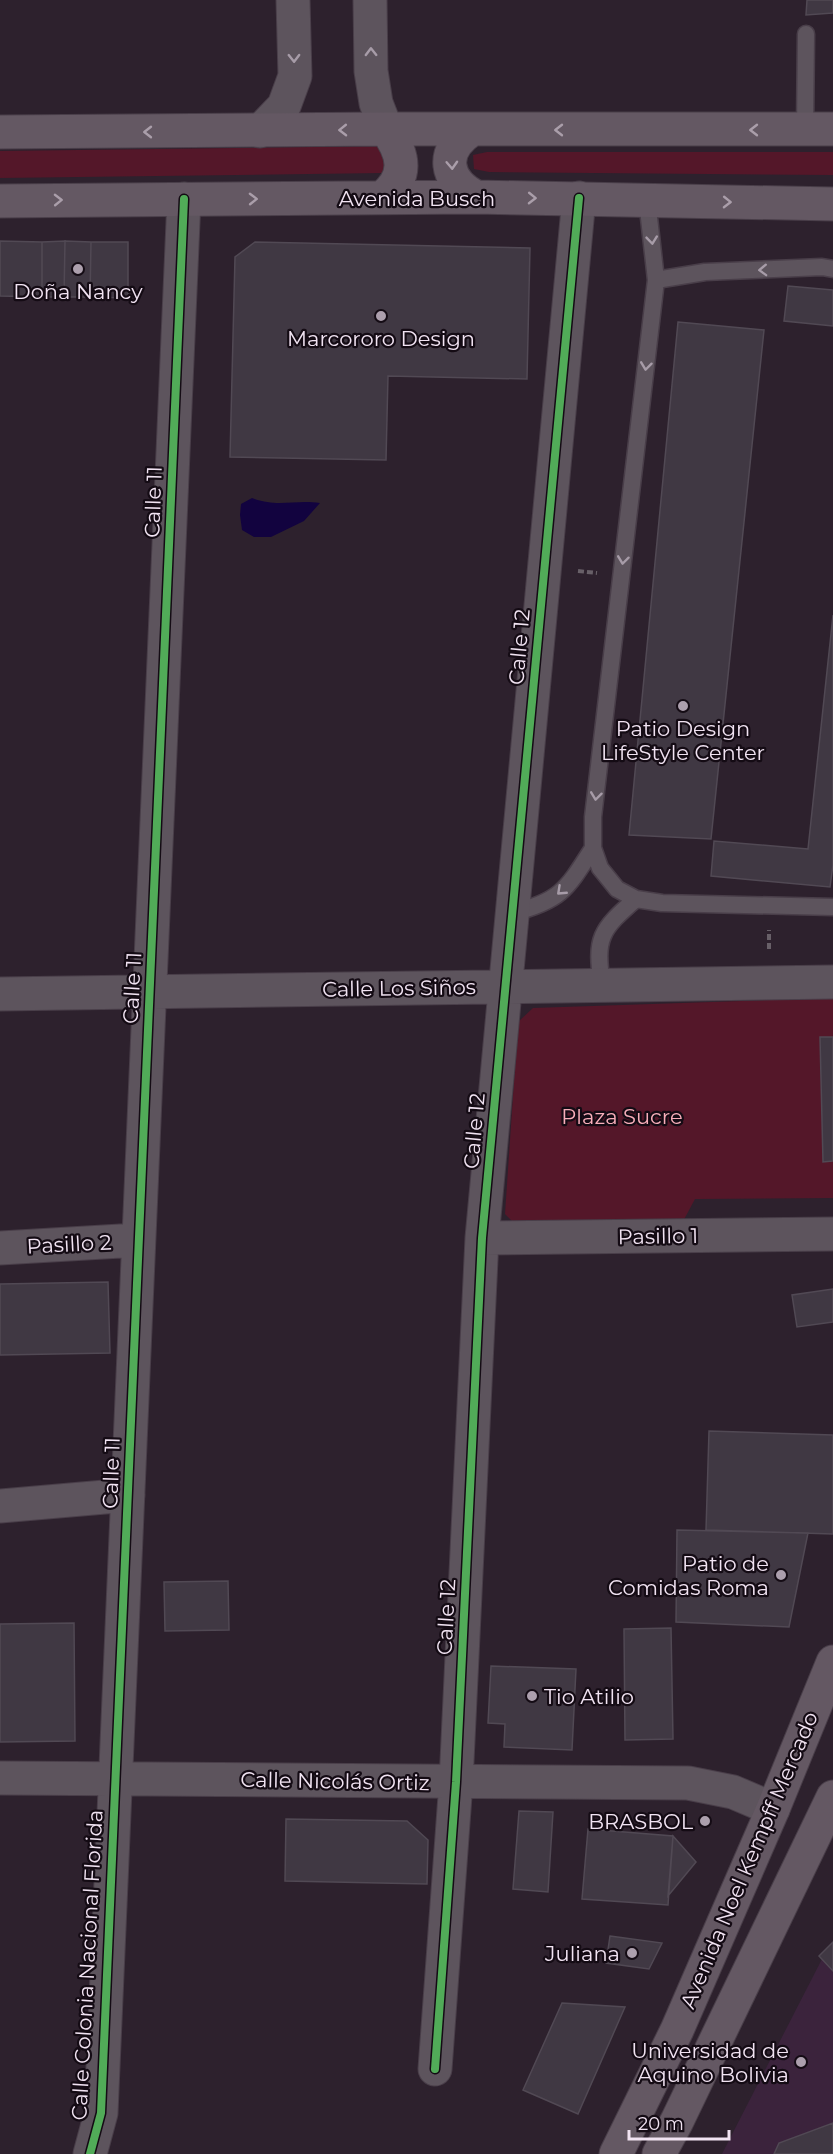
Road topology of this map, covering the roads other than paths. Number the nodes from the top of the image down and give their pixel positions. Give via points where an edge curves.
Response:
1 (293, 0) edge
2 (370, 0) edge
3 (806, 34) dead end
4 (386, 129) junction
5 (819, 129) edge
6 (471, 130) junction
7 (0, 132) edge
8 (260, 132) junction
9 (383, 197) junction
10 (476, 197) junction
11 (579, 198) junction
12 (184, 199) junction
13 (647, 200) junction
14 (0, 201) edge
15 (833, 204) edge
16 (833, 269) edge
17 (656, 280) junction
18 (593, 848) junction
19 (636, 899) junction
20 (833, 907) edge
21 (512, 913) junction
22 (833, 982) edge
23 (602, 985) junction
24 (505, 987) junction
25 (150, 992) junction
26 (0, 994) edge
27 (833, 1234) edge
28 (482, 1238) junction
29 (138, 1240) junction
30 (0, 1248) edge
31 (128, 1495) junction
32 (0, 1506) edge
33 (833, 1662) edge
34 (0, 1778) edge
35 (116, 1778) junction
36 (456, 1782) junction
37 (833, 1797) edge
38 (773, 1809) junction
39 (825, 1835) edge
40 (435, 2069) dead end
41 (677, 2121) junction
42 (90, 2154) edge
43 (616, 2154) edge
44 (659, 2154) edge

1 -> 8 street via 295,76 284,105
4 -> 2 street via 376,103 371,71
3 - 5 lane
4 - 6 main road
4 -> 8 main road
4 - 9 main road via 397,144 401,160 400,174
5 -> 6 main road
6 -> 10 main road via 456,142 450,161 452,177 462,190
8 -> 7 main road
9 - 10 main road, Avenida Busch
12 -> 9 main road, Avenida Busch
10 -> 11 main road, Avenida Busch
11 - 13 main road, Avenida Busch
11 - 21 street, Calle 12
14 -> 12 main road, Avenida Busch
12 - 25 street, Calle 11
13 -> 15 main road, Avenida Busch
13 -> 17 lane
16 -> 17 lane via 705,272
17 -> 18 lane via 593,817
18 - 19 lane via 600,868 617,889
18 -> 21 lane via 557,897
19 - 20 lane
19 - 23 lane via 612,919 600,939
21 - 24 street, Calle 12
22 - 23 street, Calle Los Siños
23 - 24 street, Calle Los Siños
24 - 25 street, Calle Los Siños
24 - 28 street, Calle 12
25 - 26 street, Calle Los Siños
25 - 29 street, Calle 11
27 - 28 street, Pasillo 1
28 - 36 street, Calle 12
29 - 30 street, Pasillo 2
29 - 31 street, Calle 11
31 - 32 street
31 - 35 street, Calle 11
33 - 38 main road, Avenida Noel Kempff Mercado
34 - 35 street, Calle Nicolás Ortiz
35 - 36 street, Calle Nicolás Ortiz
35 - 42 street, Calle Colonia Nacional Florida via 101,2113
36 - 38 street, Calle Nicolás Ortiz via 688,1783 734,1792
36 - 40 street, Calle 12
37 - 39 main road, Avenida Noel Kempff Mercado
38 - 41 main road via 786,1819 791,1830 790,1846 693,2054
38 - 43 main road, Avenida Noel Kempff Mercado via 677,2030
39 - 41 main road, Avenida Noel Kempff Mercado
41 - 44 main road, Avenida Noel Kempff Mercado

